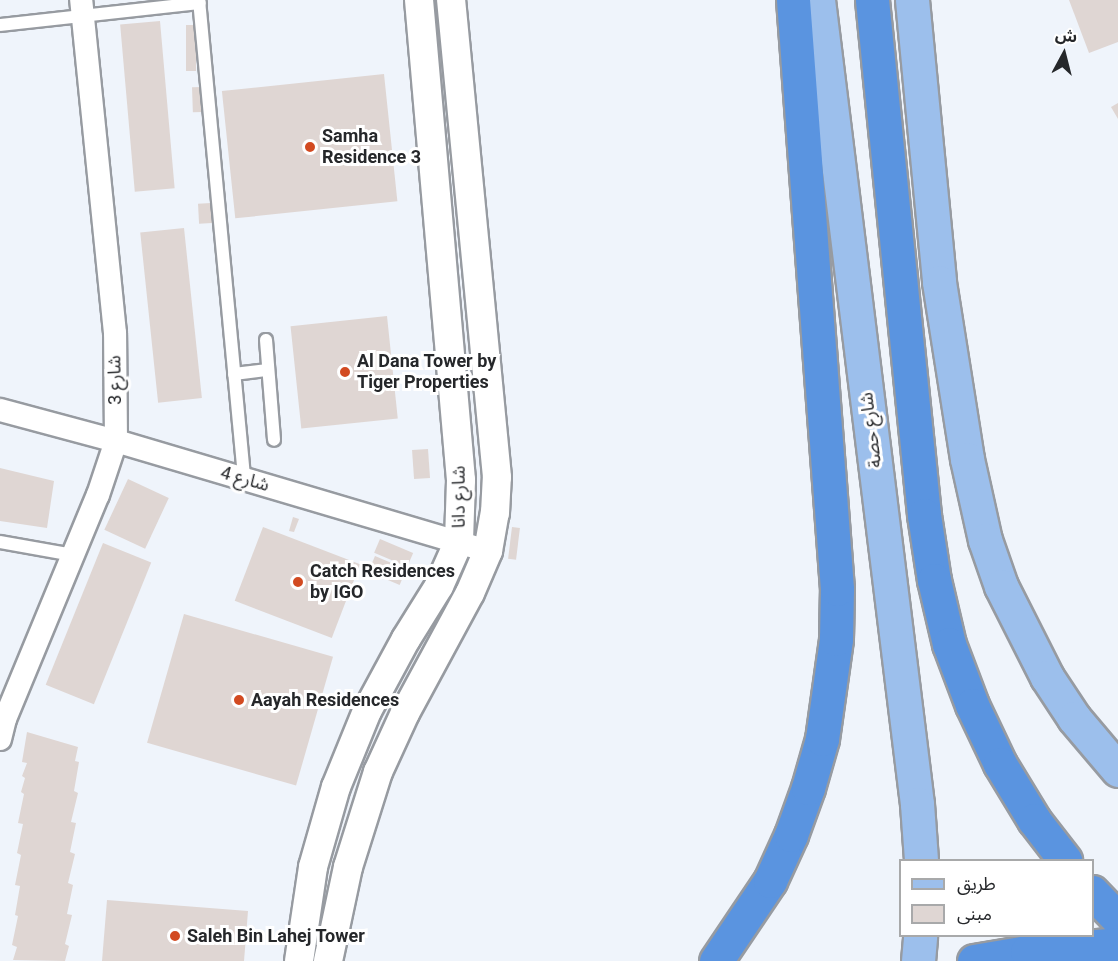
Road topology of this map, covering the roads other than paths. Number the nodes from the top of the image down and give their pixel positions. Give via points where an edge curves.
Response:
1 (419, 0) edge
2 (451, 0) edge
3 (793, 0) edge
4 (818, 0) edge
5 (872, 0) edge
6 (912, 0) edge
7 (200, 2) edge
8 (83, 8) edge
9 (0, 25) edge
10 (266, 340) dead end
11 (268, 370) junction
12 (234, 374) junction
13 (0, 410) edge
14 (274, 440) dead end
15 (116, 441) junction
16 (244, 478) junction
17 (459, 541) junction
18 (0, 542) edge
19 (488, 551) junction
20 (73, 555) junction
21 (0, 739) edge
22 (1115, 766) edge
23 (921, 859) edge
24 (1063, 859) edge
25 (1094, 894) edge
26 (1118, 919) edge
27 (920, 937) edge
28 (1118, 944) edge
29 (298, 961) edge
30 (328, 961) edge
31 (717, 961) edge
32 (918, 961) edge
33 (974, 961) edge

1 - 17 street, شارع دانا via 461,480
2 - 19 street, شارع دانا via 497,477
3 - 31 highway via 837,589 836,639 831,689 811,778 791,835 770,881
4 - 23 main road, شارع حصة
5 - 24 highway via 924,515 934,580 950,644 972,705 1000,764
6 - 22 main road via 939,282 967,459 985,540 1001,586 1047,677 1074,718
7 - 8 lane
7 - 12 lane
8 - 9 lane
8 - 15 street, شارع 3 via 115,333
10 - 11 lane
11 - 12 lane
11 - 14 lane
12 - 16 lane
13 - 15 street, شارع 4
15 - 16 street, شارع 4
15 - 20 street, شارع 3
16 - 17 street, شارع 4
17 - 19 street, شارع 4
17 - 29 street, شارع دانا via 440,586 367,711 336,787 313,867
18 - 20 lane
19 - 30 street, شارع دانا via 466,603 405,712 378,772 348,867
20 - 21 street, شارع 3
25 - 26 highway
27 - 32 main road
28 - 33 highway

